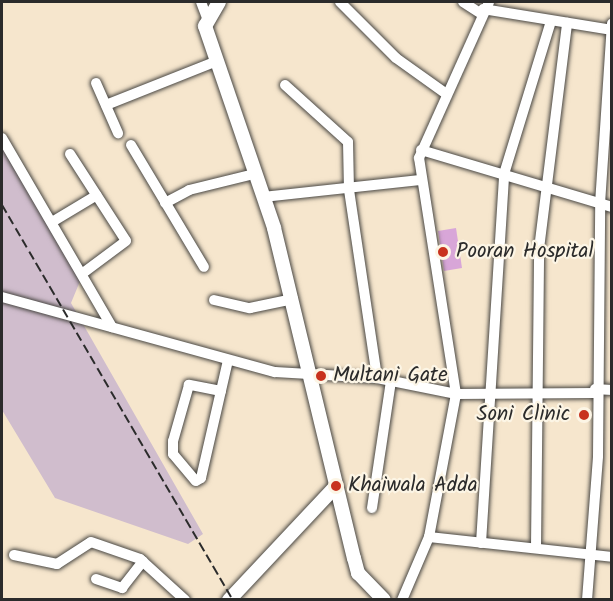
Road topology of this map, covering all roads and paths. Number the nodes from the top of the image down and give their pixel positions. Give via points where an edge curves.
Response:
1 (201, 2) edge
2 (219, 2) edge
3 (340, 2) edge
4 (463, 2) edge
5 (484, 8) edge
6 (207, 18) junction
7 (551, 21) junction
8 (567, 23) junction
9 (611, 27) edge
10 (217, 60) junction
11 (96, 83) dead end
12 (285, 85) dead end
13 (445, 93) junction
14 (106, 105) junction
15 (118, 132) dead end
16 (2, 138) edge
17 (131, 145) dead end
18 (421, 150) junction
19 (70, 154) dead end
20 (254, 174) junction
21 (504, 174) junction
22 (420, 180) junction
23 (349, 187) junction
24 (546, 187) junction
25 (97, 195) junction
26 (262, 197) junction
27 (165, 203) junction
28 (600, 204) junction
29 (612, 207) edge
30 (52, 222) junction
31 (204, 267) dead end
32 (83, 273) junction
33 (2, 297) edge
34 (293, 299) junction
35 (214, 300) dead end
36 (112, 327) junction
37 (228, 360) junction
38 (314, 378) junction
39 (377, 378) junction
40 (391, 381) junction
41 (612, 390) edge
42 (595, 391) junction
43 (221, 392) junction
44 (456, 394) junction
45 (489, 396) junction
46 (537, 398) junction
47 (336, 486) junction
48 (372, 508) dead end
49 (429, 537) junction
50 (481, 543) junction
51 (536, 548) junction
52 (14, 555) dead end
53 (591, 555) junction
54 (612, 557) edge
55 (144, 561) junction
56 (96, 579) dead end
57 (185, 600) edge
58 (229, 600) edge
59 (384, 600) edge
60 (402, 600) edge
61 (587, 600) edge

1 - 6 street
2 - 6 main road
3 - 13 street via 396,58
4 - 5 street
5 - 7 street
5 - 13 street
6 - 10 main road
7 - 8 street
7 - 21 street
8 - 9 street
8 - 24 street
9 - 28 street
10 - 14 street
10 - 20 main road
11 - 14 street
12 - 23 street via 347,140
13 - 18 street
14 - 15 street
16 - 30 street
17 - 27 street
18 - 21 street
18 - 22 street
19 - 25 street
20 - 26 main road
20 - 27 street via 189,190
21 - 24 street
21 - 45 street
22 - 23 street
22 - 44 street
23 - 26 street
23 - 39 street
24 - 28 street
24 - 46 street
25 - 30 street
25 - 32 street via 126,243
26 - 34 main road
27 - 31 street
28 - 29 street
28 - 42 street
30 - 32 street
32 - 36 street
33 - 36 street
34 - 35 street via 247,308
34 - 38 main road
36 - 37 street
37 - 38 street
37 - 43 street
38 - 39 street
38 - 47 main road
39 - 40 street
40 - 44 street
40 - 48 street
41 - 42 street
42 - 46 street
42 - 53 street via 598,456
43 - 43 street via 201,478 196,481 173,454 173,441 189,385
44 - 45 street
44 - 49 street
45 - 46 street
45 - 50 street
46 - 51 street
47 - 58 main road
47 - 59 main road via 358,573
49 - 50 street
49 - 60 street
50 - 51 street
51 - 53 street
52 - 55 street via 57,564 91,542
53 - 54 street
53 - 61 street
55 - 56 street via 123,587
55 - 57 street

